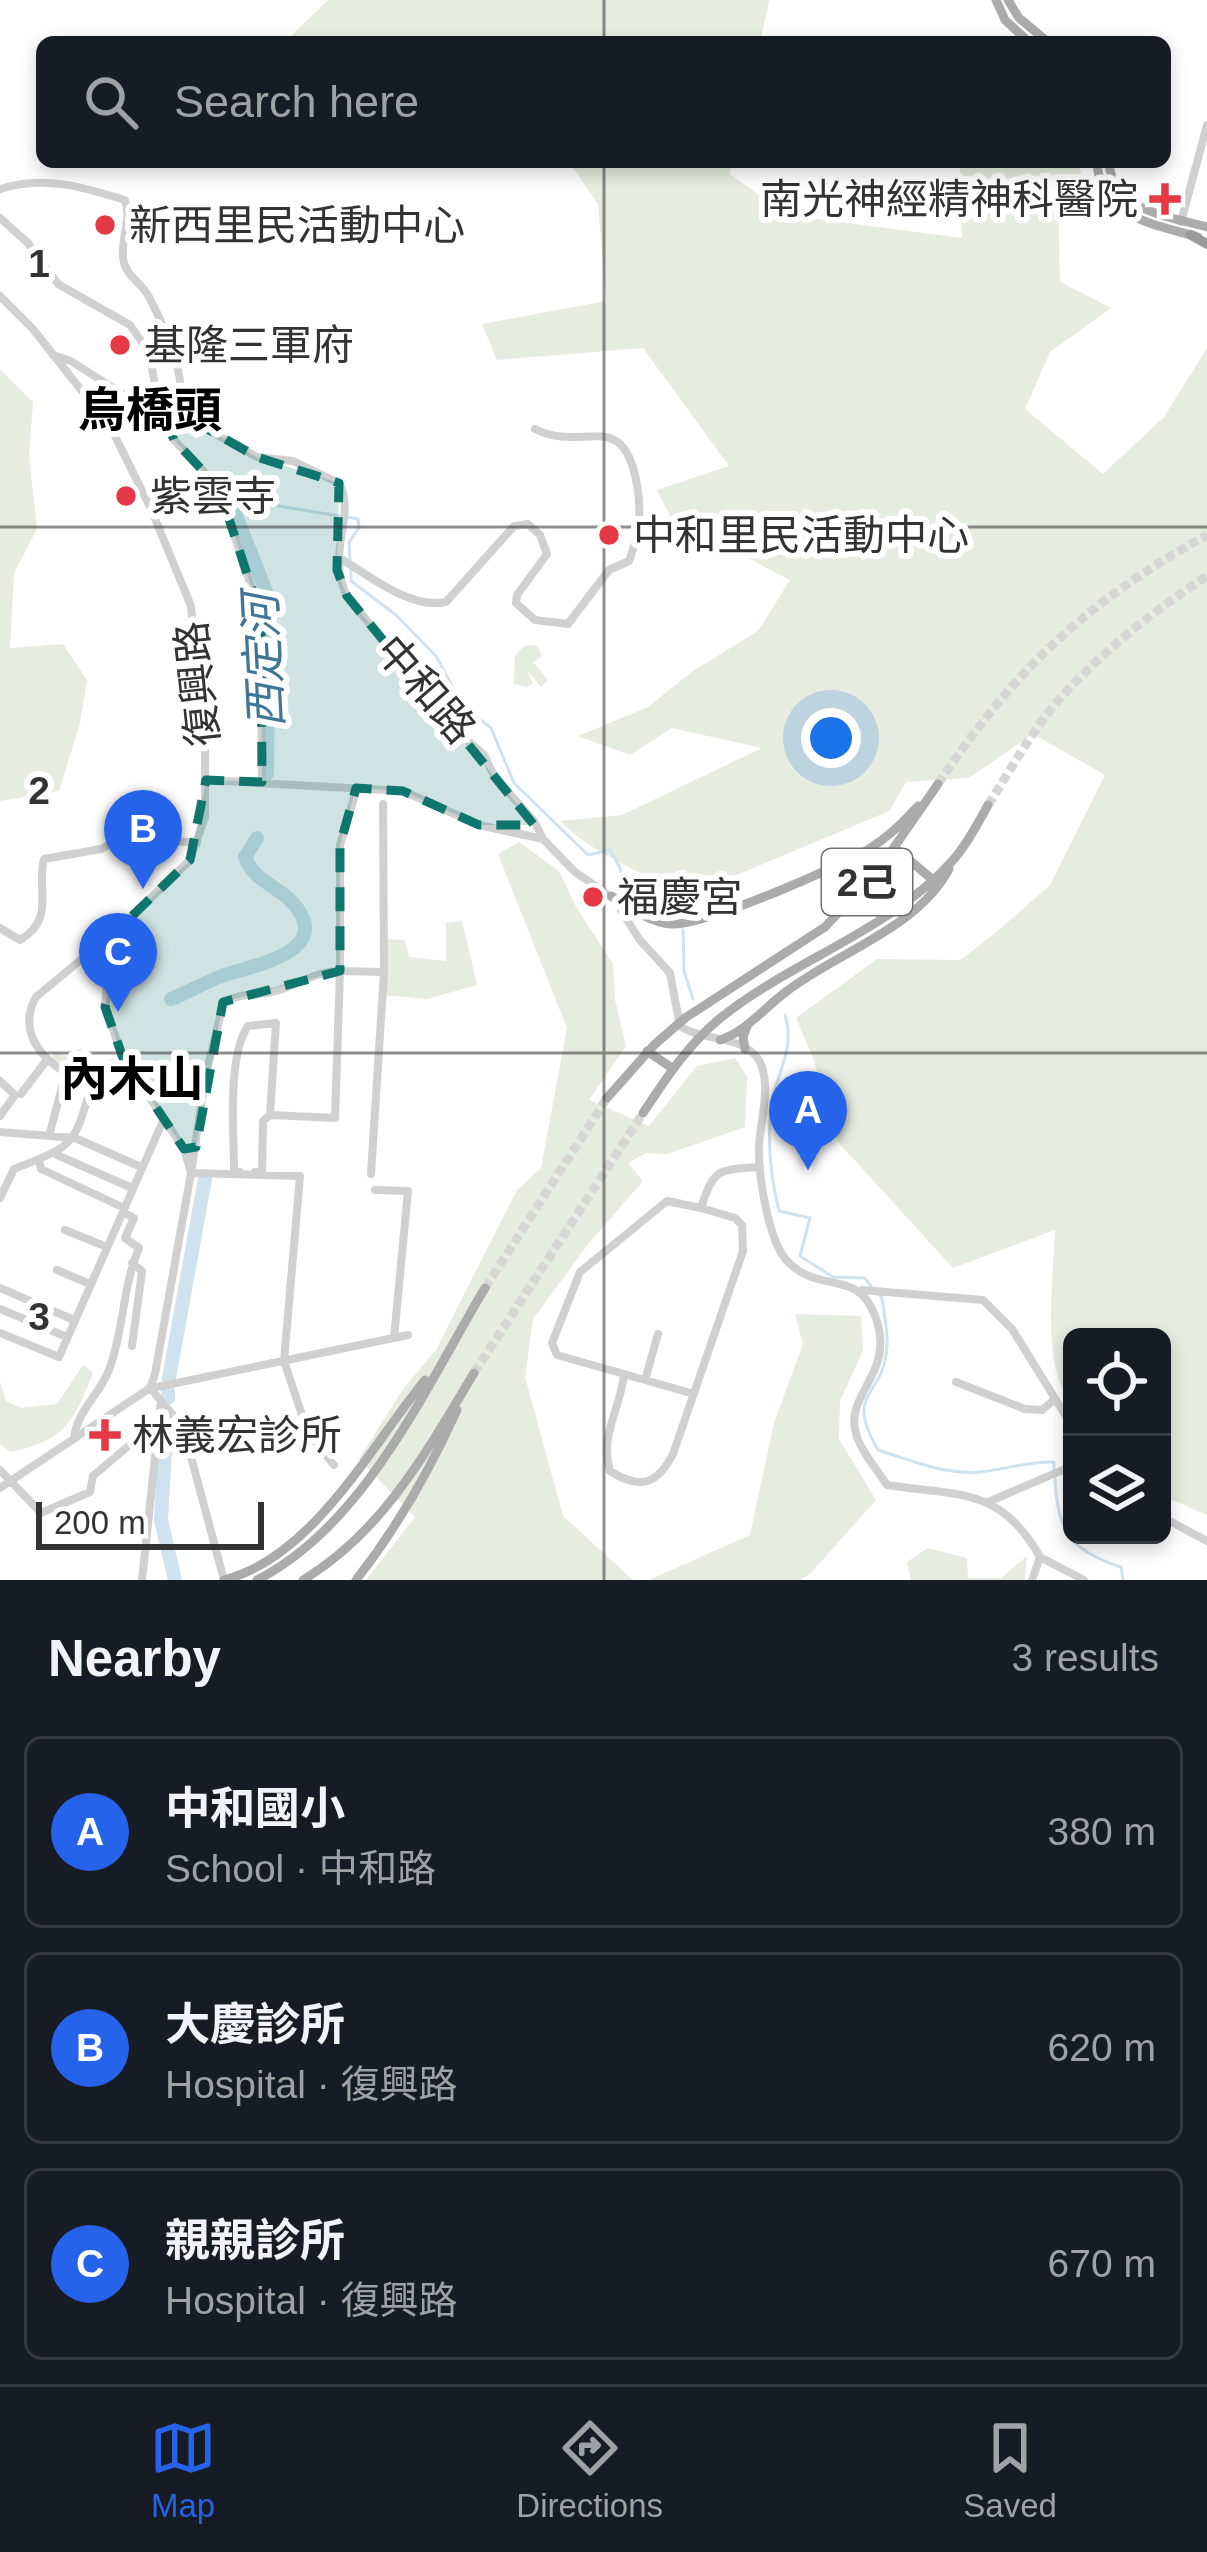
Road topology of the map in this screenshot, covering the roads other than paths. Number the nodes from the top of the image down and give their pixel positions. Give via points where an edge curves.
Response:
1 (995, 0) edge
2 (1008, 0) edge
3 (1021, 36) edge
4 (1040, 36) edge
5 (1206, 131) edge
6 (1098, 168) edge
7 (1110, 168) edge
8 (1196, 170) junction
9 (1207, 173) edge
10 (0, 189) edge
11 (0, 218) edge
12 (1207, 227) edge
13 (1186, 228) junction
14 (1207, 242) edge
15 (0, 296) edge
16 (52, 355) junction
17 (157, 401) junction
18 (182, 406) junction
19 (535, 429) dead end
20 (350, 566) junction
21 (339, 581) junction
22 (206, 779) junction
23 (262, 782) junction
24 (356, 788) junction
25 (382, 804) dead end
26 (988, 805) tunnel mouth
27 (534, 821) junction
28 (522, 832) junction
29 (543, 839) junction
30 (197, 843) junction
31 (895, 848) junction
32 (956, 857) junction
33 (933, 880) junction
34 (611, 896) junction
35 (635, 909) junction
36 (622, 910) junction
37 (129, 919) junction
38 (0, 928) edge
39 (340, 970) junction
40 (384, 972) junction
41 (748, 1024) junction
42 (720, 1040) junction
43 (650, 1048) junction
44 (745, 1049) junction
45 (46, 1060) junction
46 (676, 1064) junction
47 (66, 1072) junction
48 (0, 1081) edge
49 (93, 1081) junction
50 (140, 1082) junction
51 (21, 1094) dead end
52 (607, 1098) tunnel mouth
53 (644, 1113) tunnel mouth
54 (270, 1115) junction
55 (0, 1116) edge
56 (164, 1120) junction
57 (0, 1132) edge
58 (49, 1136) junction
59 (75, 1138) junction
60 (196, 1147) junction
61 (184, 1149) junction
62 (56, 1154) junction
63 (39, 1159) junction
64 (141, 1167) junction
65 (760, 1167) junction
66 (191, 1173) junction
67 (371, 1174) dead end
68 (132, 1188) junction
69 (375, 1190) dead end
70 (0, 1198) edge
71 (701, 1208) junction
72 (123, 1210) junction
73 (64, 1230) dead end
74 (106, 1247) junction
75 (133, 1263) junction
76 (57, 1270) dead end
77 (90, 1284) junction
78 (0, 1288) edge
79 (485, 1288) tunnel mouth
80 (865, 1290) junction
81 (0, 1309) edge
82 (74, 1320) junction
83 (0, 1333) edge
84 (658, 1334) dead end
85 (408, 1335) dead end
86 (67, 1337) junction
87 (394, 1338) junction
88 (132, 1346) dead end
89 (443, 1357) junction
90 (284, 1360) junction
91 (624, 1375) junction
92 (645, 1380) junction
93 (956, 1382) dead end
94 (150, 1388) junction
95 (694, 1394) junction
96 (1054, 1399) junction
97 (161, 1400) junction
98 (1063, 1412) edge
99 (158, 1420) junction
100 (74, 1440) junction
101 (334, 1466) dead end
102 (1063, 1469) edge
103 (0, 1470) edge
104 (12, 1481) junction
105 (0, 1488) edge
106 (988, 1502) junction
107 (1171, 1522) edge
108 (1207, 1541) edge
109 (1040, 1558) junction
110 (142, 1580) edge
111 (224, 1580) edge
112 (257, 1580) edge
113 (303, 1580) edge
114 (356, 1580) edge
115 (1032, 1580) edge
116 (1084, 1580) edge

1 - 3 main road
2 - 4 main road
5 - 8 street
6 - 13 main road via 1120,210
7 - 13 main road via 1126,200
8 - 9 street
8 - 13 street
10 - 18 street via 71,184 124,200 122,257 172,342
11 - 17 street via 58,284 130,325 147,349
12 - 13 main road
13 - 14 highway
15 - 16 street, 復興路
16 - 17 street via 121,395
16 - 22 street, 復興路 via 111,428 186,591 199,656
17 - 18 street
17 - 23 street via 174,440 219,488 261,617
18 - 20 street, 中和路 via 257,457 292,461 339,483
19 - 20 street via 615,441 632,458 636,544 568,624 535,620 516,603 547,554 528,524 514,526 438,605
20 - 21 street, 中和路
20 - 21 street
21 - 27 street, 中和路
22 - 23 street, 中和路
22 - 30 street, 復興路
23 - 24 street, 中和路
24 - 28 street, 中和路 via 403,791 479,825
24 - 39 street via 340,845
25 - 40 street
26 - 32 main road, 2己
27 - 28 street
27 - 29 street, 中和路
28 - 29 street, 中和路
29 - 34 street, 中和路
30 - 37 street, 復興路 via 173,879
30 - 38 street via 133,836 44,859 44,908 27,937
31 - 33 main road
31 - 35 main road, 2己 via 938,784 859,854 703,919 674,924
31 - 43 main road, 2己 via 825,927
32 - 33 main road, 2己
32 - 41 main road via 942,884 912,911 788,989
33 - 46 main road, 2己 via 715,1023
34 - 35 main road
34 - 36 street, 中和路
35 - 36 main road
36 - 42 street, 中和路 via 670,973 680,1025
37 - 45 street via 33,1001 28,1024
37 - 50 street, 復興路 via 105,1007
39 - 40 street
39 - 54 street via 335,1118
39 - 60 street via 223,1004
40 - 67 street
41 - 42 main road
41 - 44 main road
42 - 44 street, 中和路
43 - 46 main road
43 - 52 main road, 2己
44 - 65 street via 762,1069
45 - 47 street
45 - 51 street
46 - 53 main road, 2己
47 - 49 street
47 - 58 street
48 - 55 street via 15,1095
49 - 50 street via 118,1088
49 - 59 street
50 - 56 street, 復興路
54 - 54 street via 274,1067 276,1023 248,1026 238,1040 234,1172 262,1172 262,1121
56 - 61 street, 復興路
56 - 64 street
57 - 58 street
58 - 59 street
59 - 62 street
59 - 64 street
60 - 61 street
60 - 66 street
61 - 66 street, 復興路
62 - 63 street
62 - 68 street
63 - 70 street via 14,1169
63 - 72 street via 41,1169
64 - 68 street
65 - 71 street via 717,1172
65 - 80 street via 788,1261
66 - 90 street via 300,1176
66 - 94 street, 復興路
68 - 72 street
69 - 87 street via 408,1191
71 - 91 street via 667,1201 574,1283 553,1351
71 - 95 street via 735,1218 745,1238
72 - 74 street
72 - 75 street via 134,1218 125,1238 139,1248
73 - 74 street
74 - 77 street
75 - 88 street via 142,1271
75 - 100 street via 109,1371
76 - 77 street
77 - 82 street
78 - 82 street
79 - 89 main road
80 - 96 street via 983,1300 1012,1330
80 - 106 street via 881,1352 855,1416 856,1435 886,1485
81 - 86 street
82 - 86 street
83 - 86 street via 59,1357
84 - 92 street
85 - 87 street
87 - 90 street
89 - 111 main road via 325,1511 274,1555
89 - 112 main road via 332,1525
90 - 94 street
90 - 101 street via 308,1433
91 - 92 street
91 - 95 street via 606,1459 614,1475 629,1481 649,1482 664,1471
92 - 95 street
93 - 96 street via 1025,1409 1042,1410
94 - 97 street
94 - 100 street
96 - 98 street
97 - 99 street
97 - 111 street via 183,1427
99 - 104 street via 92,1477 90,1492 41,1513
99 - 110 street
100 - 104 street
102 - 106 street
103 - 104 street
104 - 105 street
106 - 109 street via 1022,1526
107 - 108 street
109 - 115 street
109 - 116 street
113 - 114 main road via 366,1531 474,1373 436,1455

